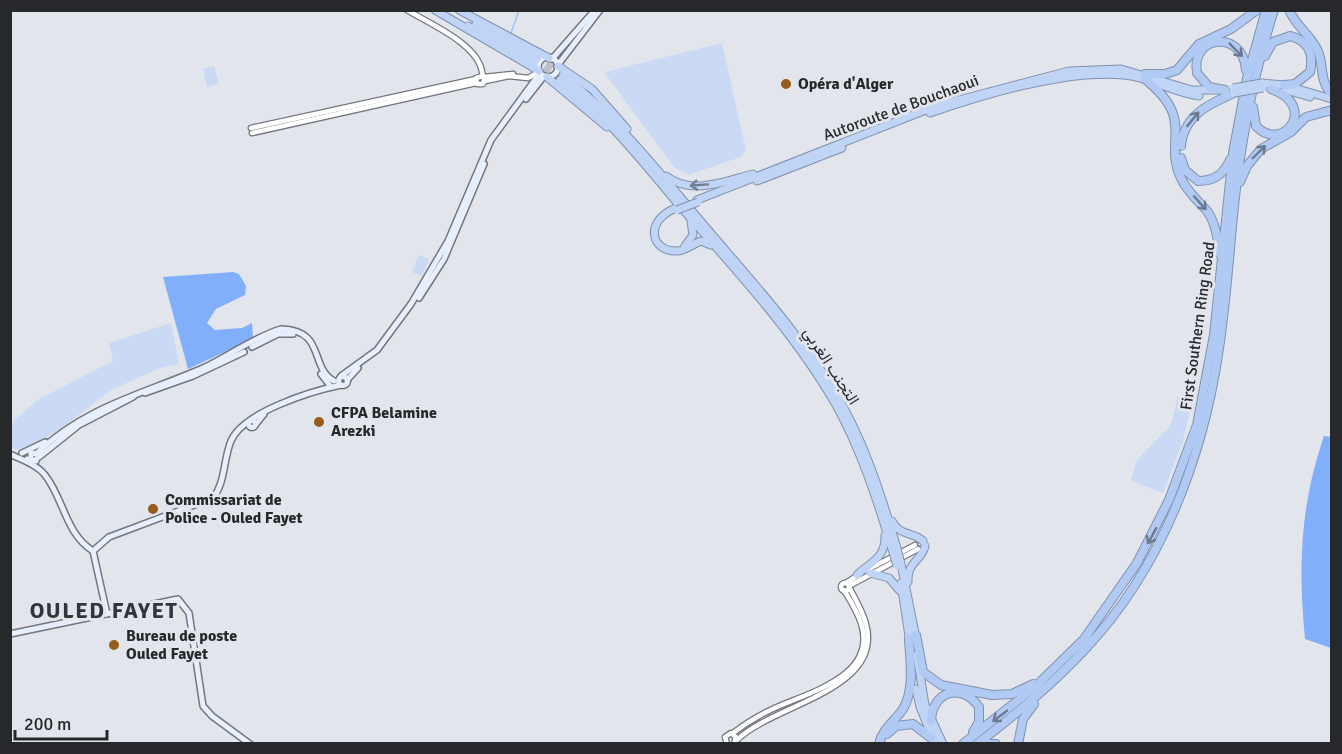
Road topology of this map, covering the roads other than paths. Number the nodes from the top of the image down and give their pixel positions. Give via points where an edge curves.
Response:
1 (407, 10) edge
2 (437, 10) edge
3 (452, 10) edge
4 (459, 10) edge
5 (595, 10) edge
6 (600, 10) edge
7 (1257, 10) edge
8 (1266, 10) edge
9 (1274, 10) edge
10 (1289, 10) edge
11 (550, 58) junction
12 (564, 59) junction
13 (519, 62) junction
14 (557, 66) junction
15 (542, 74) junction
16 (1257, 74) junction
17 (564, 76) junction
18 (532, 77) junction
19 (1145, 77) junction
20 (1247, 78) junction
21 (480, 79) junction
22 (1284, 85) junction
23 (1265, 87) junction
24 (1231, 90) junction
25 (1332, 94) edge
26 (1252, 96) junction
27 (1332, 99) edge
28 (367, 102) junction
29 (1332, 103) edge
30 (374, 104) junction
31 (368, 108) junction
32 (1332, 110) edge
33 (632, 145) junction
34 (644, 153) junction
35 (1233, 153) junction
36 (796, 161) junction
37 (697, 201) junction
38 (1234, 204) junction
39 (677, 208) junction
40 (734, 269) junction
41 (1222, 271) junction
42 (321, 374) junction
43 (347, 380) junction
44 (331, 384) junction
45 (60, 434) junction
46 (11, 453) edge
47 (22, 453) junction
48 (35, 457) junction
49 (40, 470) junction
50 (884, 504) junction
51 (884, 523) junction
52 (920, 545) junction
53 (895, 548) junction
54 (93, 551) junction
55 (870, 573) junction
56 (857, 575) junction
57 (848, 585) junction
58 (907, 605) junction
59 (107, 614) junction
60 (10, 634) edge
61 (913, 637) junction
62 (1088, 647) junction
63 (1052, 671) junction
64 (931, 721) junction
65 (733, 733) junction
66 (933, 741) edge
67 (736, 742) edge
68 (725, 743) edge
69 (964, 743) edge
70 (250, 744) edge
71 (881, 744) edge
72 (943, 744) edge
73 (977, 744) edge
74 (986, 744) edge
75 (996, 744) edge
76 (1018, 744) edge

1 - 21 street via 477,56
2 - 3 highway via 535,61
2 - 13 highway
4 - 11 highway
5 - 11 main road
6 - 12 main road
7 - 19 highway via 1231,29 1198,44 1177,70
8 - 20 highway, First Southern Ring Road
9 - 16 highway, First Southern Ring Road
10 - 25 highway via 1317,49 1322,80
11 - 14 main road
11 - 15 main road via 540,62
12 - 14 main road
12 - 17 main road
13 - 15 highway
13 - 18 highway
14 - 15 main road via 555,74
14 - 17 highway
15 - 18 street
15 - 33 highway
15 - 43 main road via 496,137 453,239 427,286 383,348
15 - 44 main road via 490,140 448,242 411,304 377,350
16 - 22 highway via 1273,42 1290,36 1297,38 1312,56 1310,72 1295,84
16 - 26 highway, First Southern Ring Road
17 - 33 highway, التجنب الغربي
17 - 33 highway via 603,99
18 - 21 street via 510,73
19 - 24 highway, Autoroute de Bouchaoui via 1190,95 1208,96
19 - 36 highway, Autoroute de Bouchaoui via 1121,69 1093,69 1002,87 936,106
19 - 37 highway, Autoroute de Bouchaoui via 1065,77 963,103
19 -> 41 highway via 1172,106 1178,169 1183,182 1209,213
24 -> 20 highway via 1209,87 1197,73 1198,55 1205,46 1216,41 1232,44 1243,56
20 - 35 highway, First Southern Ring Road
21 - 30 street
22 - 23 highway, Autoroute de Bouchaoui
22 - 27 highway, Autoroute de Bouchaoui
23 - 24 highway, Autoroute de Bouchaoui, bridge
23 - 26 highway via 1287,95 1293,102 1295,112 1290,127 1279,135 1266,134 1256,126
23 - 29 highway, Autoroute de Bouchaoui
35 -> 24 highway via 1220,176 1198,181 1185,170 1180,152 1192,117
26 - 38 highway, First Southern Ring Road
28 - 30 street
28 - 31 street
28 - 31 street via 251,131
30 - 31 street
38 -> 32 highway via 1247,166 1261,149 1291,132 1306,117
33 - 34 highway, التجنب الغربي
33 - 39 highway, التجنب الغربي
36 -> 34 highway via 721,182 689,186 669,178
34 - 50 highway, التجنب الغربي via 812,358 849,418
35 - 41 highway, First Southern Ring Road
36 - 37 highway, Autoroute de Bouchaoui
37 - 39 highway, bridge
38 - 62 highway, First Southern Ring Road via 1218,355 1197,450 1153,552
39 - 39 highway via 690,220 694,231 688,243 676,249 662,244 656,231 663,216
39 - 40 highway, التجنب الغربي
39 - 40 highway via 661,215 655,223 659,243 678,251 707,242
40 - 51 highway, التجنب الغربي via 790,337 835,404 867,472
41 -> 63 highway, First Southern Ring Road via 1197,425 1169,500 1114,599 1072,653
42 - 44 main road
42 - 44 main road
42 - 48 main road via 306,340 290,333 278,334 204,371 96,415
43 - 44 main road
43 - 44 main road via 346,384
44 - 45 main road via 308,338 281,329 202,368 119,399
44 - 54 main road via 273,408 237,433 213,498 109,537
45 - 47 main road
45 - 48 main road
46 - 47 main road
46 - 48 main road
46 - 49 main road
47 - 48 main road
48 - 49 main road
49 - 54 main road via 71,526
50 - 52 highway via 898,530 920,537
50 - 53 highway, التجنب الغربي
51 - 53 highway, التجنب الغربي
51 - 56 highway via 882,553
52 - 55 street
52 - 56 street
52 - 58 highway via 924,552 908,571
53 - 58 highway, التجنب الغربي, bridge
54 - 59 main road
55 - 57 street
55 - 58 highway via 891,579
56 - 57 street
57 - 65 street via 842,585 862,626 862,652 856,663 828,685
57 - 67 street via 867,628 862,664 832,688 761,721
58 - 61 highway, التجنب الغربي
59 - 60 main road
59 - 70 main road via 178,599 188,610 203,706
61 - 63 highway via 923,672 947,687 1003,696 1024,689
61 - 64 highway, التجنب الغربي via 919,682
61 - 66 highway, التجنب الغربي via 920,707
61 - 71 highway via 907,700 881,736
62 - 73 highway, First Southern Ring Road via 1037,696
62 - 76 highway via 1029,710 1020,727
63 -> 69 highway, First Southern Ring Road
64 - 69 highway via 934,703 949,691 974,699 979,707 979,722
64 - 72 highway, التجنب الغربي
65 - 67 street
65 - 68 street via 727,735
66 - 71 highway via 918,727 906,724 890,731
74 - 75 highway

